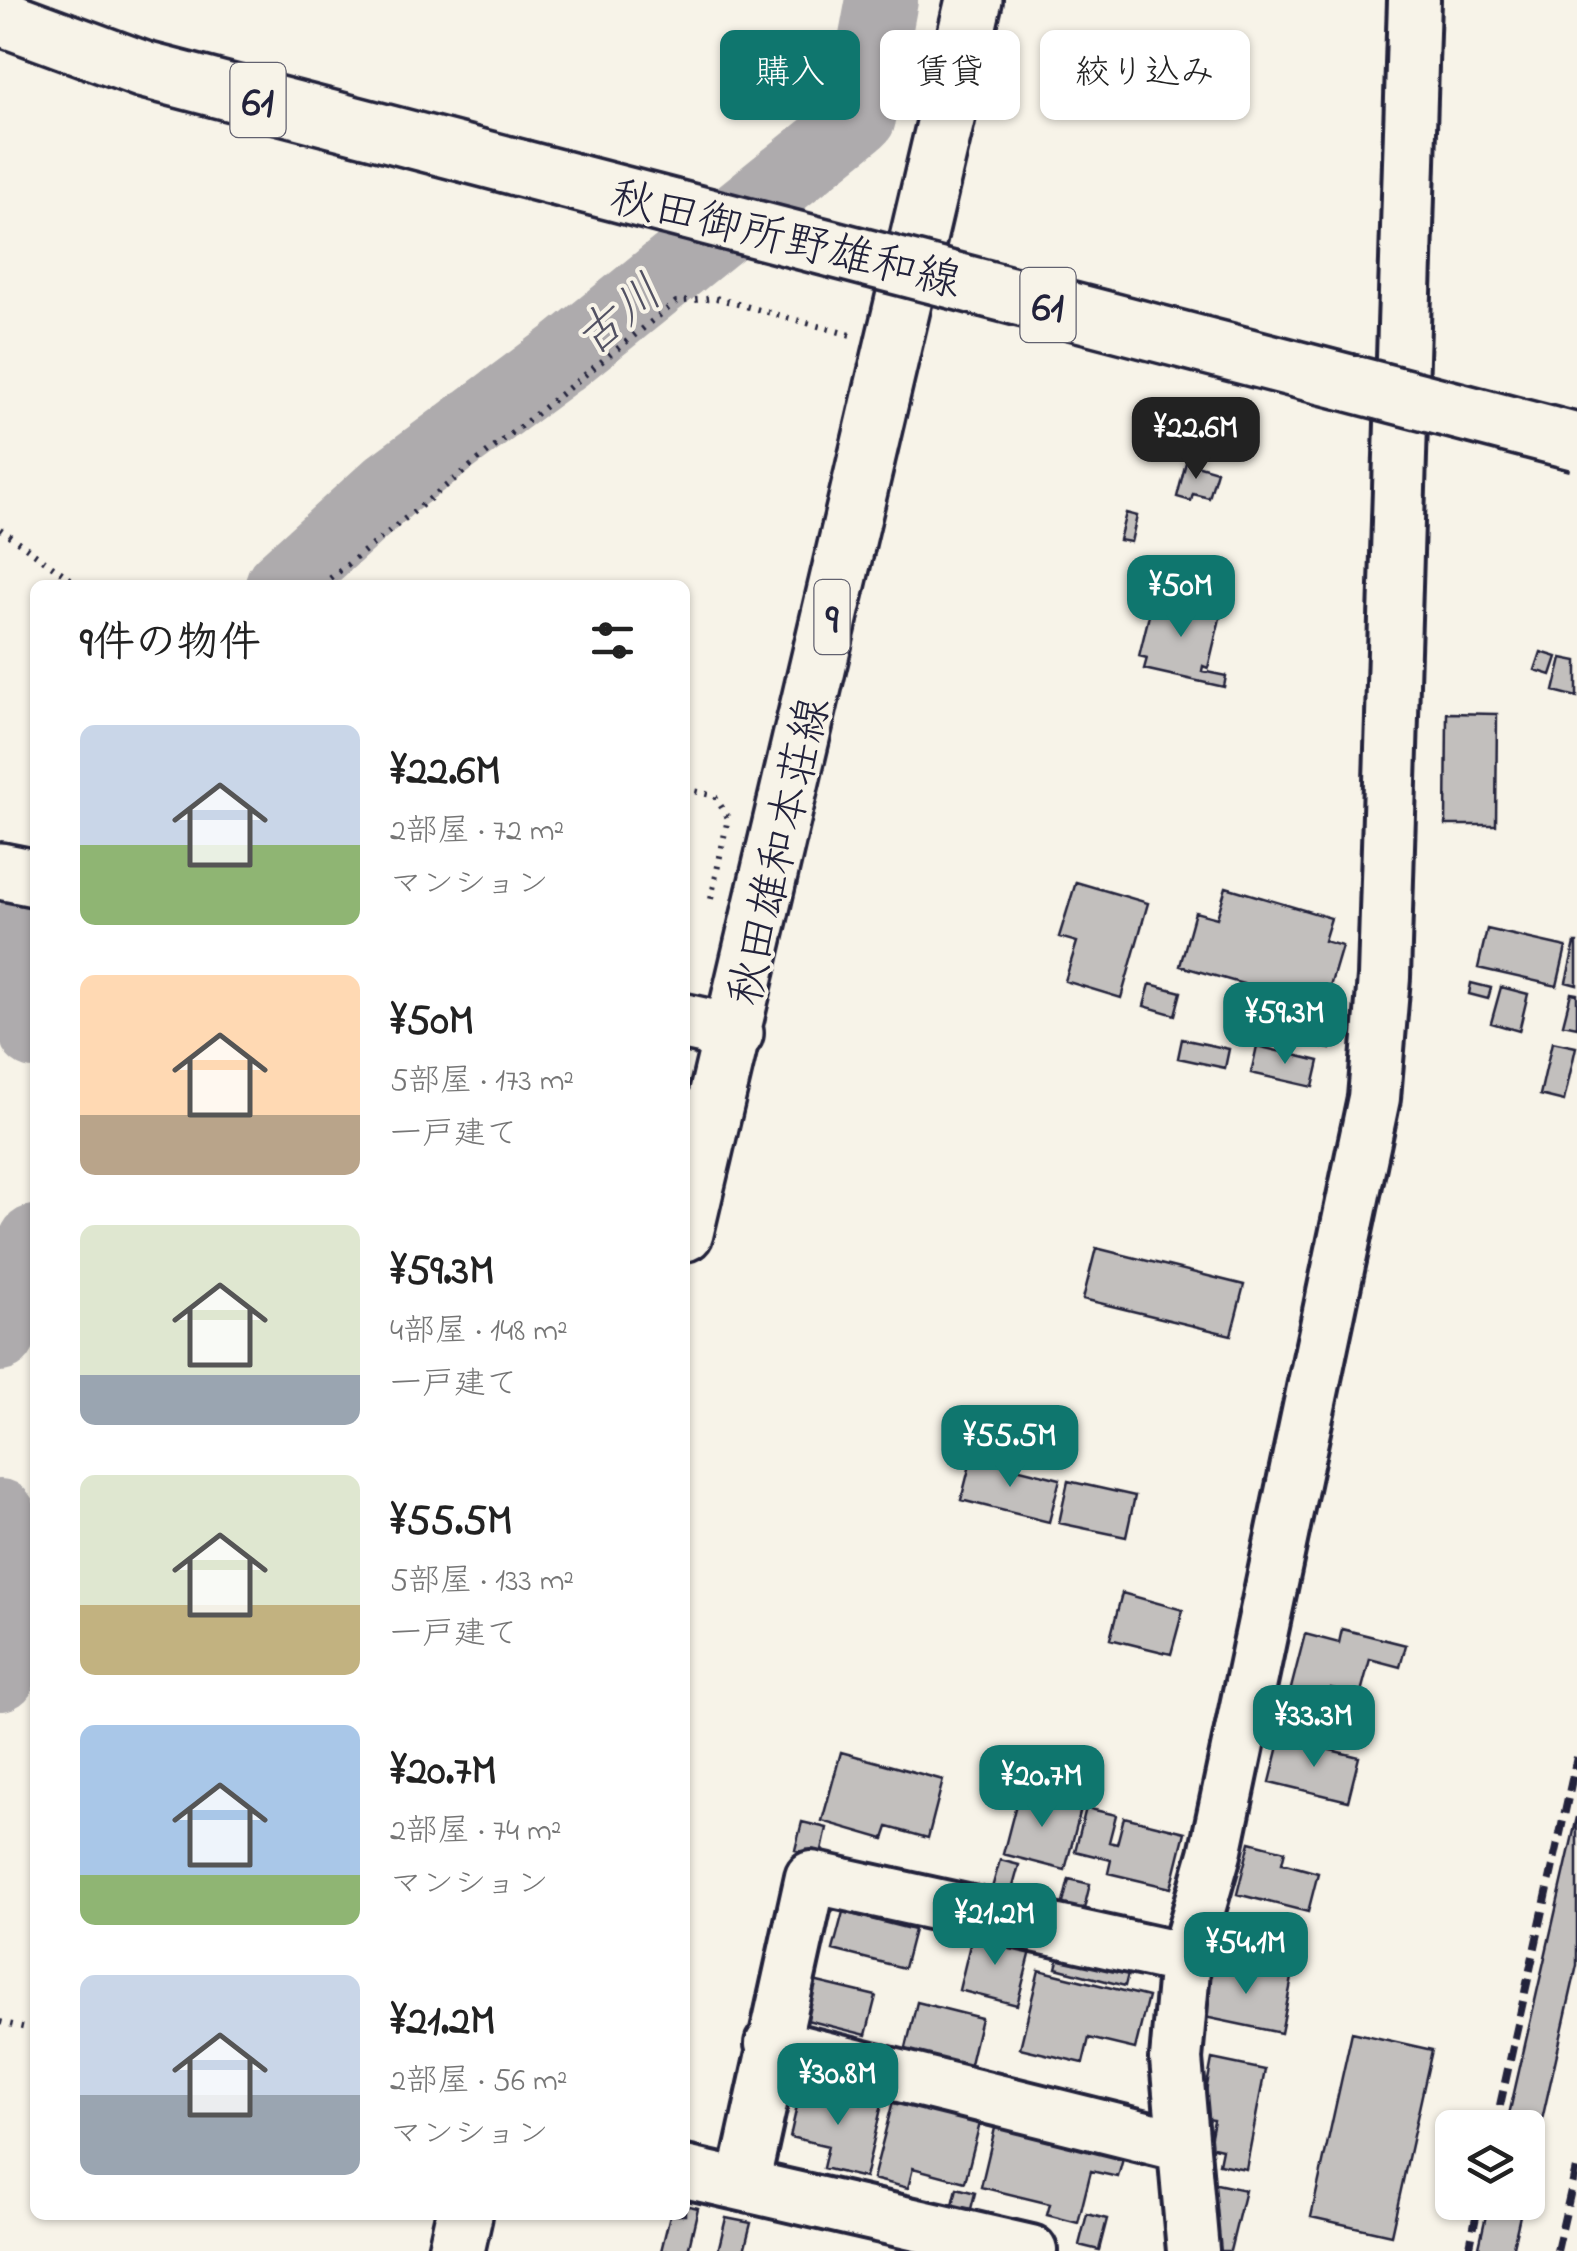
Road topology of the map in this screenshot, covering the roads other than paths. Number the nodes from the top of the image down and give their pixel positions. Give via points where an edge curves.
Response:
1 (974, 0) edge
2 (1414, 0) edge
3 (0, 17) edge
4 (1577, 442) edge
5 (710, 1027) edge
6 (690, 1191) edge
7 (1185, 1959) junction
8 (771, 2044) junction
9 (1182, 2146) junction
10 (690, 2173) edge
11 (744, 2186) junction
12 (463, 2220) edge
13 (456, 2251) edge
14 (1031, 2251) edge
15 (1193, 2251) edge

1 - 5 main road, 秋田雄和本荘線 / 9 via 895,347
2 - 7 street via 1385,957 1374,1098 1216,1854
3 - 4 main road, 秋田御所野雄和線 / 61, bridge via 144,70
5 - 6 main road, 秋田雄和本荘線 / 9
7 - 8 street via 811,1877
7 - 9 street via 1176,2059
8 - 9 street
8 - 11 street
9 - 15 street
10 - 11 street
11 - 14 street
12 - 13 main road

